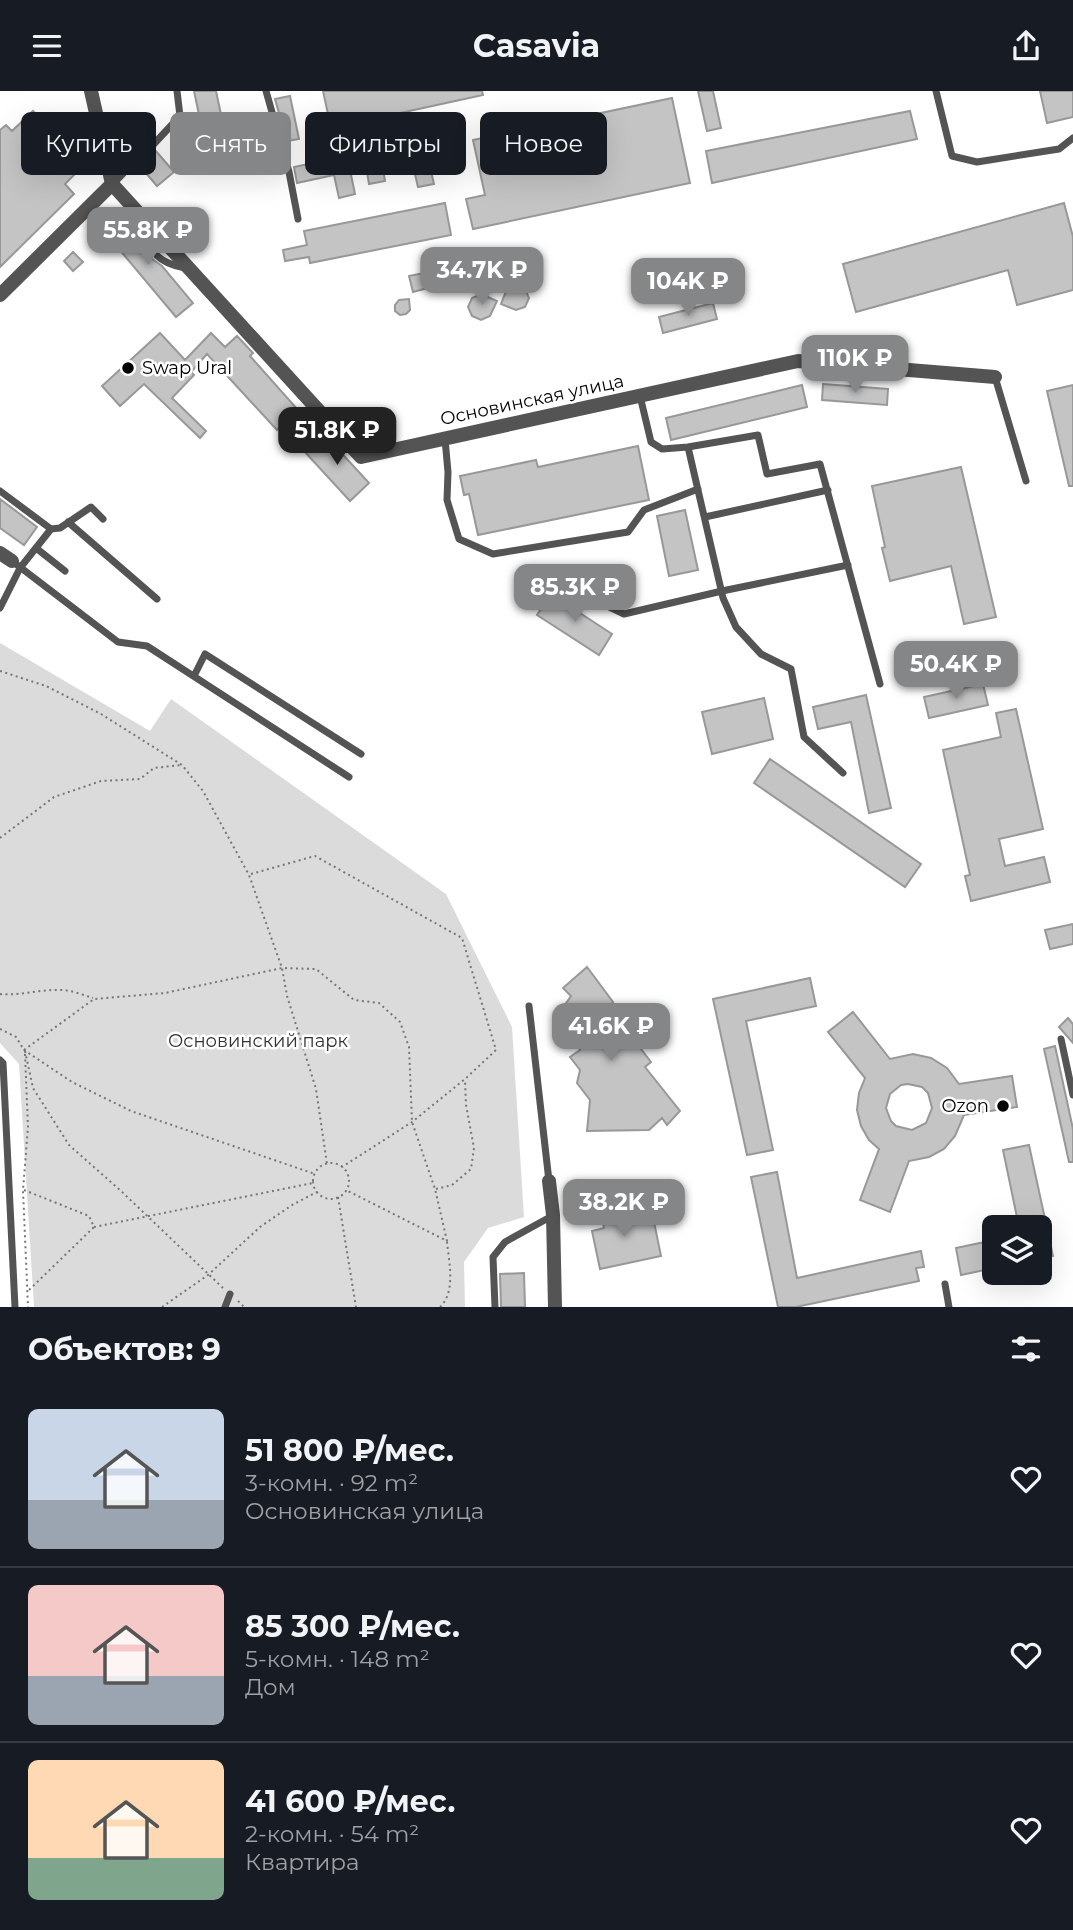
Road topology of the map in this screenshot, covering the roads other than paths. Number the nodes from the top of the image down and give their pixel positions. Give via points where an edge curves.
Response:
1 (91, 91) edge
2 (177, 91) edge
3 (267, 91) edge
4 (936, 91) edge
5 (1073, 138) edge
6 (156, 142) edge
7 (121, 175) edge
8 (112, 184) junction
9 (298, 219) dead end
10 (0, 295) edge
11 (995, 377) joint
12 (640, 396) junction
13 (444, 439) junction
14 (688, 447) junction
15 (1026, 481) dead end
16 (698, 489) junction
17 (828, 489) junction
18 (0, 491) edge
19 (705, 517) junction
20 (103, 519) dead end
21 (68, 522) junction
22 (51, 529) junction
23 (36, 548) junction
24 (11, 561) edge
25 (848, 565) junction
26 (65, 571) dead end
27 (722, 591) junction
28 (157, 599) dead end
29 (593, 599) dead end
30 (0, 608) edge
31 (194, 676) junction
32 (880, 684) dead end
33 (362, 754) dead end
34 (843, 773) dead end
35 (349, 777) dead end
36 (529, 1006) dead end
37 (1061, 1039) dead end
38 (0, 1060) edge
39 (1069, 1061) edge
40 (1073, 1095) edge
41 (549, 1181) joint
42 (553, 1215) junction
43 (945, 1285) dead end
44 (230, 1294) road end
45 (15, 1307) edge
46 (225, 1307) edge
47 (495, 1307) edge
48 (555, 1307) edge
49 (949, 1307) edge

1 - 8 street
2 - 6 lane via 180,115
3 - 9 lane
4 - 5 lane via 952,156 977,162 1059,149
7 - 8 lane
8 - 10 street
8 - 13 street, Основинская улица via 360,457
11 - 12 street, Основинская улица via 798,361
11 - 15 lane
12 - 13 street, Основинская улица
12 - 14 lane via 651,442 662,449
13 - 16 lane via 447,501 459,539 493,554 628,532 644,510
14 - 16 lane
14 - 17 lane via 758,435 767,474 820,464
16 - 19 lane
17 - 19 lane
17 - 25 lane
18 - 22 lane
19 - 27 lane
20 - 21 lane via 91,507
21 - 22 lane
21 - 28 lane
22 - 23 lane
23 - 24 lane
23 - 26 lane
24 - 30 lane
24 - 31 lane via 118,642 147,646
25 - 27 lane
25 - 32 lane
27 - 29 lane via 624,614
27 - 34 lane via 736,627 761,655 791,669 804,737
31 - 33 lane via 205,655
31 - 35 lane
36 - 41 lane
37 - 39 lane
38 - 45 lane
39 - 40 lane
41 - 42 street
42 - 47 lane via 505,1242 493,1257
42 - 48 street
43 - 49 lane
44 - 46 lane

